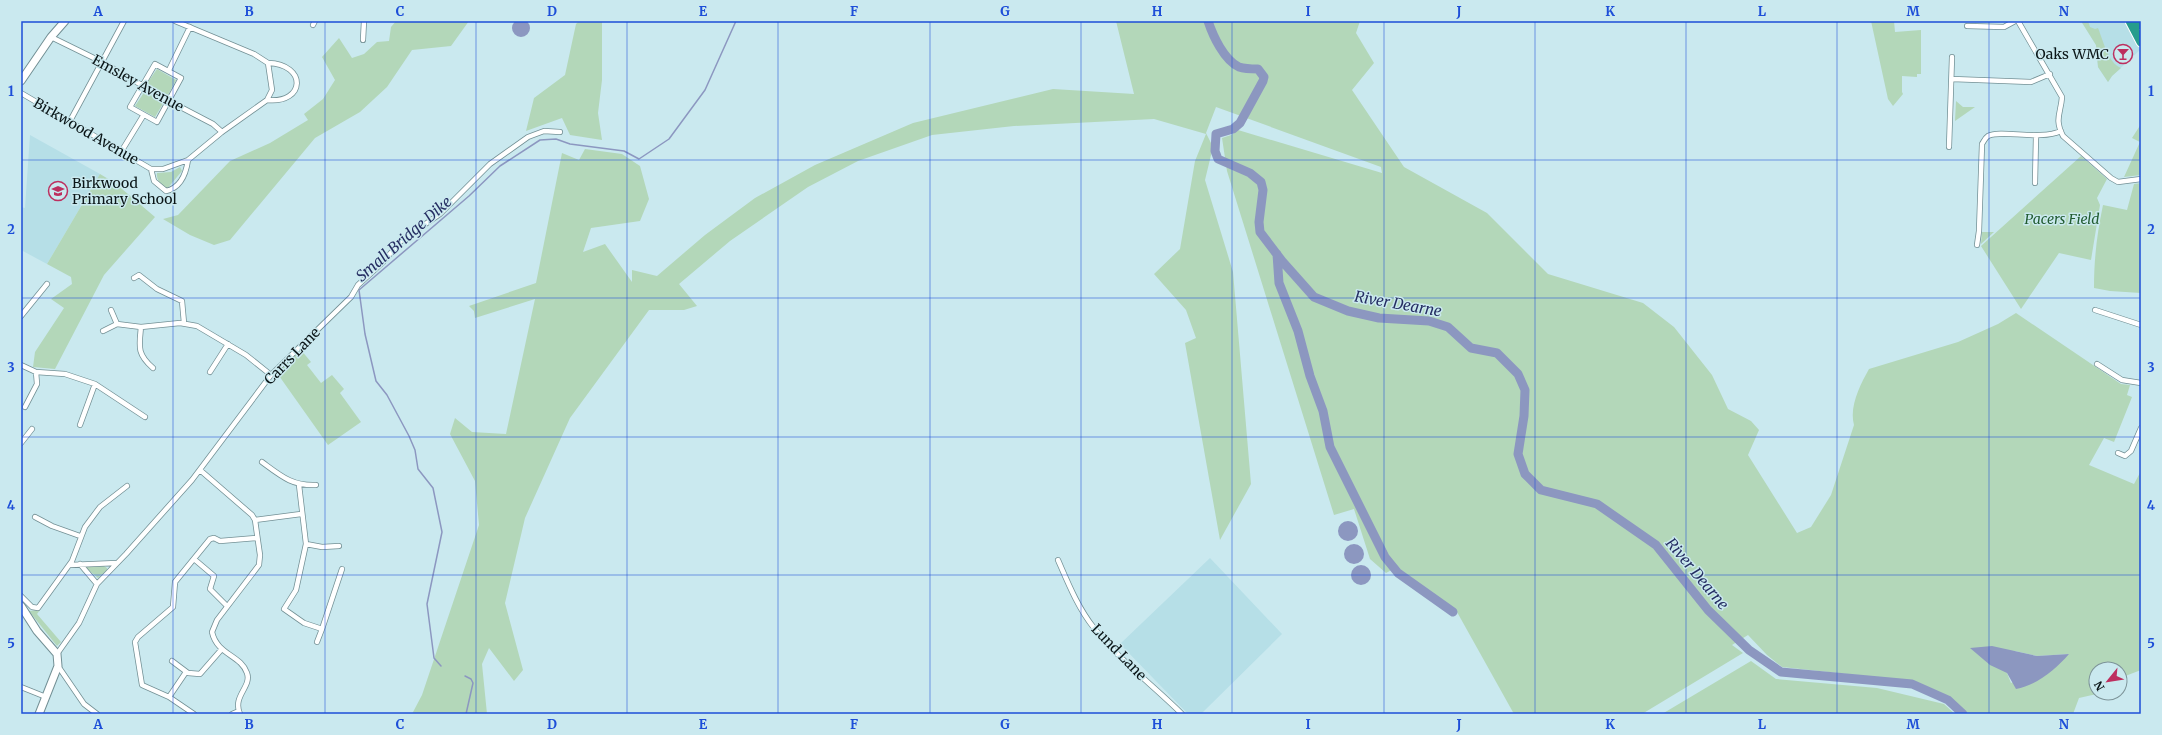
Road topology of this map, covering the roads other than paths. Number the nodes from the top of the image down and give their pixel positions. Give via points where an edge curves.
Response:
1 (65, 21) edge
2 (124, 21) edge
3 (176, 21) edge
4 (364, 21) edge
5 (2015, 21) edge
6 (2018, 21) edge
7 (2134, 22) edge
8 (2141, 25) edge
9 (1967, 26) dead end
10 (190, 28) junction
11 (51, 37) junction
12 (363, 40) dead end
13 (2141, 42) edge
14 (1952, 57) dead end
15 (102, 62) junction
16 (268, 63) junction
17 (169, 70) junction
18 (2050, 74) junction
19 (1952, 79) junction
20 (21, 81) edge
21 (141, 86) junction
22 (21, 93) edge
23 (267, 100) junction
24 (168, 101) junction
25 (143, 116) junction
26 (70, 121) junction
27 (2061, 131) junction
28 (222, 132) junction
29 (560, 132) dead end
30 (2036, 136) junction
31 (1949, 147) dead end
32 (121, 152) junction
33 (188, 160) junction
34 (151, 168) junction
35 (2141, 180) edge
36 (2036, 183) dead end
37 (1977, 245) dead end
38 (134, 278) dead end
39 (47, 284) dead end
40 (111, 310) dead end
41 (2095, 310) dead end
42 (21, 316) edge
43 (184, 323) junction
44 (117, 324) junction
45 (2141, 325) edge
46 (140, 327) junction
47 (103, 331) dead end
48 (228, 344) junction
49 (2097, 364) dead end
50 (21, 365) edge
51 (153, 368) dead end
52 (36, 372) junction
53 (210, 372) dead end
54 (271, 375) junction
55 (2141, 383) edge
56 (95, 384) junction
57 (25, 407) dead end
58 (145, 417) dead end
59 (80, 425) dead end
60 (2141, 428) edge
61 (32, 430) dead end
62 (23, 435) edge
63 (21, 442) edge
64 (2118, 453) dead end
65 (262, 462) dead end
66 (200, 470) junction
67 (299, 485) junction
68 (316, 485) dead end
69 (127, 486) dead end
70 (301, 514) junction
71 (35, 517) dead end
72 (255, 520) junction
73 (80, 536) junction
74 (257, 538) junction
75 (306, 544) junction
76 (339, 546) dead end
77 (194, 559) junction
78 (1058, 560) dead end
79 (117, 563) junction
80 (80, 564) junction
81 (70, 565) junction
82 (342, 569) dead end
83 (97, 584) junction
84 (21, 596) edge
85 (21, 606) edge
86 (227, 606) junction
87 (322, 629) junction
88 (317, 642) dead end
89 (221, 650) junction
90 (57, 654) junction
91 (172, 661) dead end
92 (58, 666) junction
93 (186, 672) junction
94 (21, 687) edge
95 (46, 697) junction
96 (169, 697) junction
97 (240, 713) edge
98 (39, 714) edge
99 (97, 714) edge
100 (194, 714) edge
101 (232, 714) edge
102 (1182, 714) edge

1 - 11 street
2 - 15 street
3 - 10 street, Birkwood Avenue
4 - 12 street
5 - 9 street via 2004,27
6 - 18 street
7 - 8 highway
7 - 13 highway
10 - 16 street, Birkwood Avenue via 254,54
10 - 17 street
11 - 15 street, Emsley Avenue
11 - 20 street
14 - 19 street
15 - 21 street, Emsley Avenue
15 - 26 street
16 - 23 street via 272,90
16 - 23 street, Birkwood Avenue via 283,65 292,71 298,85 296,90 284,99
17 - 21 street via 155,64
17 - 24 street via 181,78
18 - 19 street via 2031,82
18 - 27 street via 2062,97 2058,114
19 - 31 street
21 - 24 street, Emsley Avenue
21 - 25 street via 130,107
22 - 26 street, Birkwood Avenue
23 - 28 street, Birkwood Avenue
24 - 25 street via 157,122
24 - 28 street, Emsley Avenue via 213,124
25 - 32 street
26 - 32 street, Birkwood Avenue
27 - 30 street
27 - 35 street via 2066,140 2111,178 2118,182
28 - 33 street, Birkwood Avenue
29 - 54 street, Carrs Lane via 544,131 528,137 490,164 440,214 402,240 358,285 352,297
30 - 36 street
30 - 37 street via 1994,135 1985,139 1982,144
32 - 34 street, Birkwood Avenue
33 - 34 street, Birkwood Avenue via 163,169
33 - 34 street, Birkwood Avenue via 183,177 176,187 166,191 154,181
38 - 43 street via 139,275 157,289 183,300
39 - 42 street
40 - 44 street
41 - 45 street
43 - 46 street
43 - 48 street via 197,326
44 - 46 street
44 - 47 street
46 - 51 street via 139,348 144,360
48 - 53 street
48 - 54 street
49 - 55 street via 2122,380
50 - 52 street
52 - 56 street via 65,374
52 - 57 street via 37,384
54 - 66 street, Carrs Lane
56 - 58 street
56 - 59 street
60 - 64 street via 2131,451 2125,456
61 - 62 street
62 - 63 street
65 - 67 street
66 - 72 street via 248,510
66 - 79 street, Carrs Lane
67 - 68 street
67 - 70 street
69 - 73 street via 100,507
70 - 72 street
70 - 75 street
71 - 73 street
72 - 74 street
73 - 81 street
74 - 77 street via 220,541 212,538
74 - 86 street via 259,566
75 - 76 street via 322,547
75 - 87 street via 296,590 284,609 304,623
77 - 86 street via 214,576 210,589
77 - 96 street via 175,582 173,607 135,642 142,684
78 - 102 street, Lund Lane via 1093,628
79 - 80 street
79 - 83 street, Carrs Lane
80 - 81 street
80 - 83 street
81 - 84 street via 38,608 32,607
82 - 87 street
83 - 90 street, Carrs Lane via 79,623
85 - 90 street via 37,631
86 - 89 street via 212,632 216,645
87 - 88 street
89 - 93 street via 202,673
89 - 97 street via 243,666 247,674 246,685 239,698
90 - 92 street
91 - 93 street
92 - 95 street
92 - 99 street via 80,700
93 - 96 street
94 - 95 street
95 - 98 street
96 - 100 street
97 - 101 street

